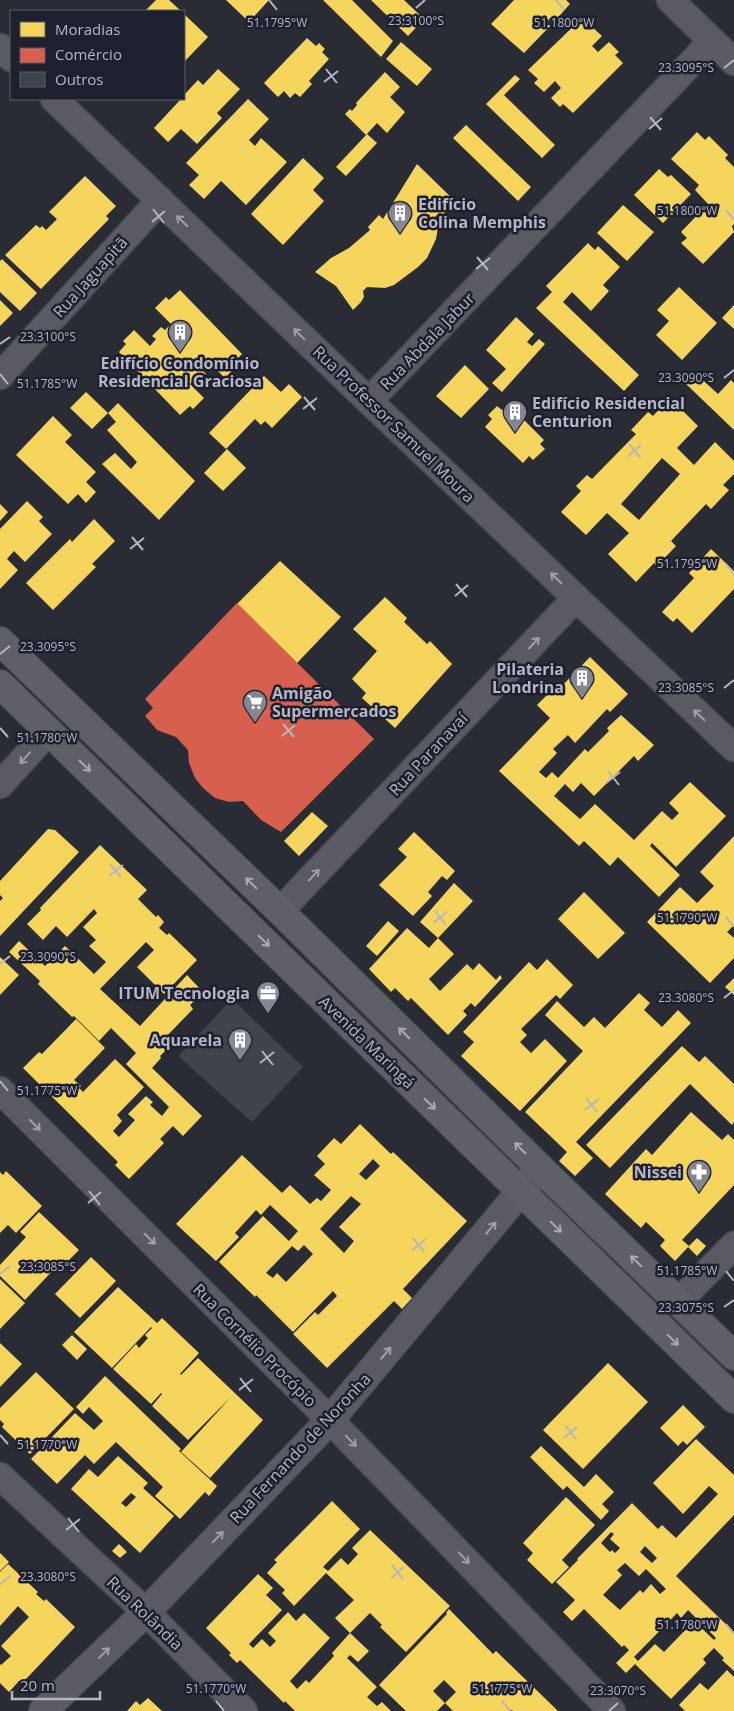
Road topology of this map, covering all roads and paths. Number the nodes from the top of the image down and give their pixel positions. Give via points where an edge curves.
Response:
1 (670, 0) edge
2 (712, 41) junction
3 (0, 47) edge
4 (10, 57) edge
5 (734, 62) edge
6 (55, 100) edge
7 (160, 200) junction
8 (0, 376) edge
9 (369, 401) junction
10 (576, 598) junction
11 (0, 641) edge
12 (0, 684) edge
13 (49, 731) junction
14 (734, 748) edge
15 (0, 785) edge
16 (280, 911) junction
17 (0, 1090) edge
18 (540, 1168) junction
19 (521, 1193) junction
20 (734, 1245) edge
21 (678, 1302) junction
22 (734, 1356) edge
23 (734, 1399) edge
24 (330, 1420) junction
25 (0, 1476) edge
26 (146, 1612) junction
27 (44, 1711) edge
28 (244, 1711) edge
29 (612, 1711) edge

1 - 2 street
2 - 5 street
2 - 9 street, Rua Abdala Jabur
3 - 4 street
6 - 7 street, Rua Professor Samuel Moura
7 - 8 street, Rua Jaguapitã
9 -> 7 street, Rua Professor Samuel Moura
10 -> 9 street, Rua Professor Samuel Moura
14 -> 10 street, Rua Professor Samuel Moura
16 -> 10 street, Rua Paranavaí
16 -> 11 main road, Avenida Maringá
12 - 13 main road, Avenida Maringá
13 -> 15 street
13 -> 19 main road, Avenida Maringá
18 -> 16 main road, Avenida Maringá
17 -> 24 street, Rua Cornélio Procópio
18 - 19 street, Rua Fernando de Noronha
21 -> 18 main road, Avenida Maringá
19 -> 23 main road, Avenida Maringá
24 -> 19 street, Rua Fernando de Noronha
20 - 21 street
21 - 22 main road, Avenida Maringá
26 -> 24 street, Rua Fernando de Noronha
24 -> 29 street, Rua Cornélio Procópio
25 - 26 street, Rua Rolândia
27 -> 26 street, Rua Fernando de Noronha
26 - 28 street, Rua Rolândia

